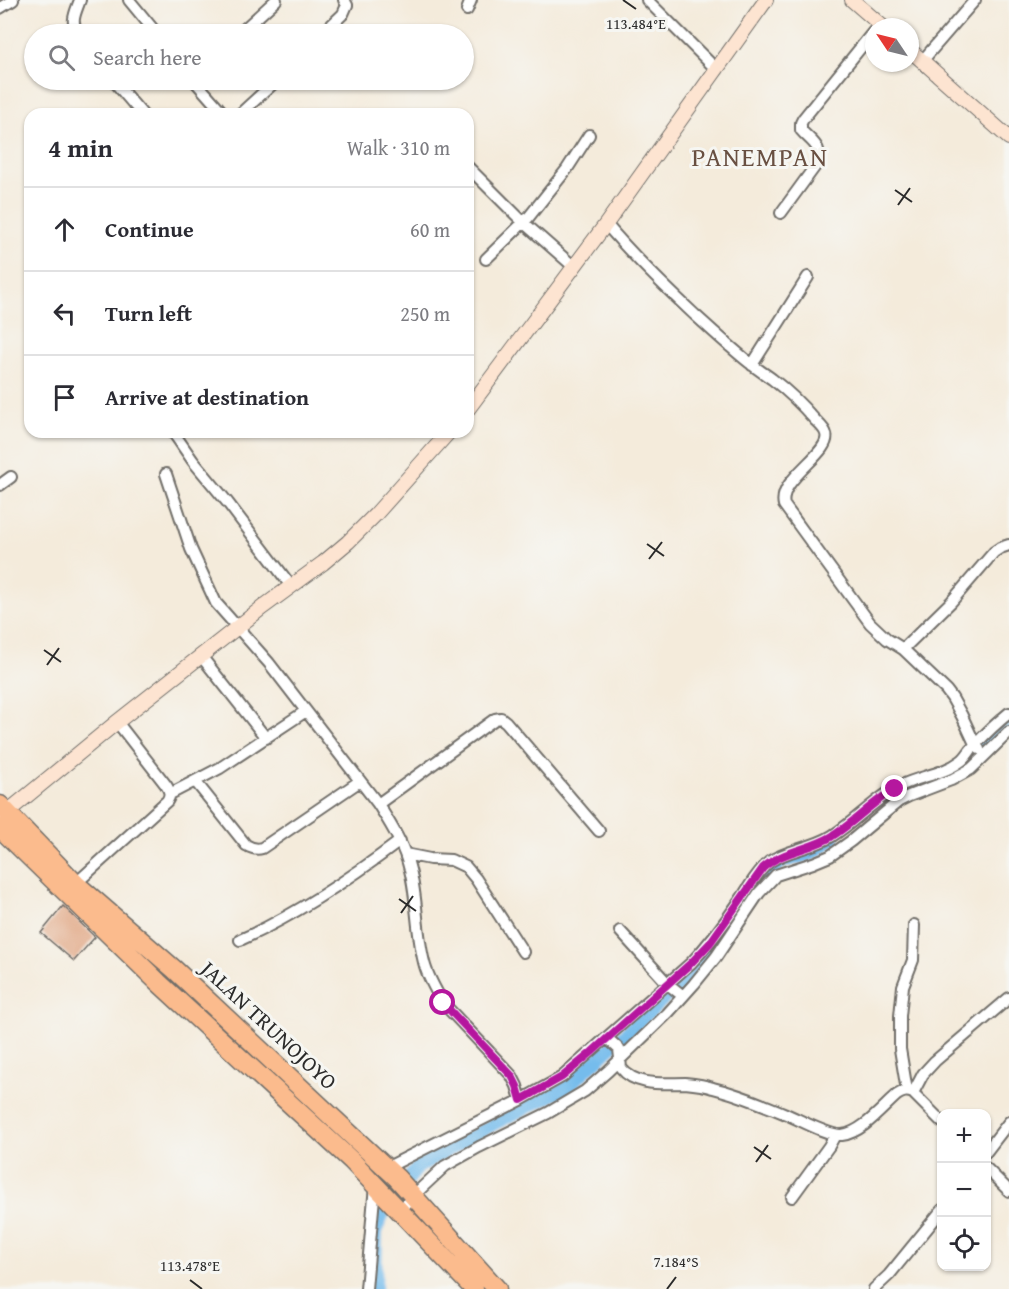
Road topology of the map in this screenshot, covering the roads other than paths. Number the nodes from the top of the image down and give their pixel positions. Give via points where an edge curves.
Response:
1 (13, 0) edge
2 (80, 0) edge
3 (129, 0) edge
4 (276, 0) edge
5 (344, 0) edge
6 (647, 0) edge
7 (766, 0) edge
8 (852, 0) edge
9 (975, 0) edge
10 (0, 8) edge
11 (869, 18) edge
12 (73, 24) edge
13 (149, 24) edge
14 (250, 24) edge
15 (332, 24) edge
16 (865, 43) edge
17 (919, 58) edge
18 (922, 60) junction
19 (717, 70) junction
20 (122, 90) edge
21 (203, 90) edge
22 (266, 90) edge
23 (137, 108) edge
24 (219, 108) edge
25 (247, 108) edge
26 (589, 135) dead end
27 (1009, 138) edge
28 (474, 174) edge
29 (781, 213) dead end
30 (524, 222) junction
31 (606, 224) junction
32 (486, 259) dead end
33 (573, 267) junction
34 (808, 278) dead end
35 (752, 364) junction
36 (474, 401) edge
37 (177, 438) edge
38 (444, 438) edge
39 (166, 474) dead end
40 (11, 477) dead end
41 (0, 485) edge
42 (1009, 545) edge
43 (291, 586) junction
44 (238, 627) junction
45 (903, 649) junction
46 (201, 656) junction
47 (306, 711) junction
48 (1009, 712) edge
49 (117, 722) junction
50 (1009, 732) edge
51 (266, 738) junction
52 (980, 750) junction
53 (195, 781) junction
54 (360, 781) junction
55 (170, 794) junction
56 (378, 804) junction
57 (2, 816) edge
58 (598, 831) dead end
59 (400, 841) junction
60 (405, 854) junction
61 (811, 855) junction
62 (773, 868) junction
63 (71, 888) junction
64 (914, 924) dead end
65 (620, 931) dead end
66 (240, 939) dead end
67 (523, 952) dead end
68 (675, 990) junction
69 (1009, 998) edge
70 (612, 1043) junction
71 (255, 1046) junction
72 (241, 1059) junction
73 (619, 1061) junction
74 (910, 1092) junction
75 (521, 1100) junction
76 (937, 1117) edge
77 (1009, 1122) edge
78 (832, 1140) junction
79 (991, 1147) edge
80 (991, 1172) edge
81 (392, 1173) junction
82 (379, 1189) junction
83 (1009, 1191) edge
84 (412, 1193) junction
85 (792, 1197) dead end
86 (398, 1209) junction
87 (937, 1216) edge
88 (366, 1289) edge
89 (474, 1289) edge
90 (497, 1289) edge
91 (874, 1289) edge

1 - 10 street
2 - 12 street
3 - 13 street
4 - 14 street
5 - 15 street via 347,5 343,14
6 - 19 street
7 - 19 main road
8 - 11 main road
9 - 18 street
16 - 29 street via 801,123 801,130 819,149 819,158
17 - 18 main road
18 - 27 main road
19 - 31 main road
20 - 23 street
21 - 24 street
22 - 25 street
26 - 30 street
28 - 30 street
30 - 32 street
30 - 33 street
31 - 33 main road
31 - 35 street via 694,314
33 - 36 main road
34 - 35 street
35 - 45 street via 798,401 827,436 817,454 785,490 784,505 870,623
37 - 43 street
38 - 43 main road via 348,542
39 - 44 street via 190,549 209,590
40 - 41 street
42 - 45 street via 994,552
43 - 44 main road
44 - 46 main road
44 - 47 street
45 - 52 street via 946,690
46 - 49 main road
46 - 51 street
47 - 51 street
47 - 54 street
48 - 52 street
49 - 55 street
49 - 57 main road
50 - 52 street
51 - 53 street
52 - 61 street via 887,793
52 - 61 street via 971,769 899,801 830,856
53 - 54 street via 246,845 258,849
53 - 55 street
54 - 56 street
55 - 63 street via 167,801
56 - 58 street via 501,718
56 - 59 street
57 - 63 highway, JALAN TRUNOJOYO
59 - 60 street
59 - 66 street via 297,911
60 - 67 street via 451,860 466,867
60 - 75 street via 430,979 443,1003 512,1076
61 - 62 street
61 - 62 street via 790,852
62 - 68 street via 716,957
62 - 68 street via 763,868
63 - 71 highway, JALAN TRUNOJOYO via 174,969
63 - 72 highway, JALAN TRUNOJOYO via 158,982
64 - 74 street via 913,960 903,986 900,1017 900,1049
65 - 68 street
68 - 70 street
68 - 73 street via 668,1013
69 - 74 street via 935,1060
70 - 73 street via 621,1053
70 - 75 street
71 - 72 highway
71 - 81 highway, JALAN TRUNOJOYO
72 - 82 highway, JALAN TRUNOJOYO
73 - 78 street via 623,1071 645,1082 714,1088 763,1105
73 - 84 street via 585,1090 445,1166
74 - 76 street
74 - 78 street via 897,1095 852,1133
75 - 81 street
77 - 79 street
78 - 85 street
80 - 83 street
81 - 84 highway, JALAN TRUNOJOYO
82 - 86 highway, JALAN TRUNOJOYO
82 - 88 street
84 - 86 street
84 - 90 highway, JALAN TRUNOJOYO
86 - 89 highway, JALAN TRUNOJOYO
87 - 91 street

